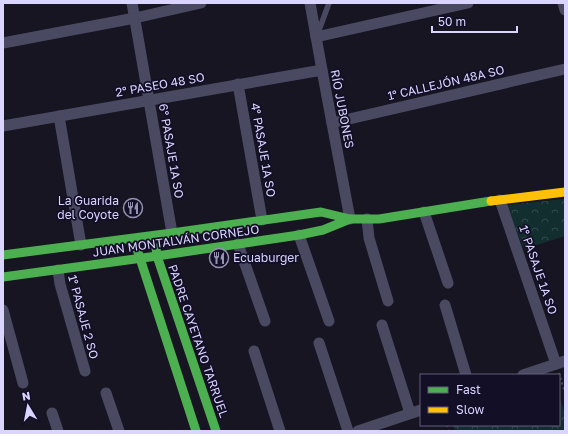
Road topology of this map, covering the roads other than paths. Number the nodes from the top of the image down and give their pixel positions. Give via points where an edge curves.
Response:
1 (132, 3) edge
2 (201, 3) edge
3 (310, 3) edge
4 (330, 3) edge
5 (468, 3) edge
6 (563, 3) edge
7 (565, 10) edge
8 (135, 18) junction
9 (316, 37) junction
10 (3, 43) edge
11 (565, 69) edge
12 (322, 70) junction
13 (238, 84) junction
14 (149, 100) junction
15 (59, 116) junction
16 (332, 123) junction
17 (3, 126) edge
18 (565, 192) edge
19 (500, 200) junction
20 (424, 212) junction
21 (350, 219) junction
22 (367, 219) junction
23 (262, 220) junction
24 (172, 233) junction
25 (154, 235) junction
26 (299, 235) junction
27 (134, 238) junction
28 (238, 244) junction
29 (81, 245) junction
30 (3, 255) edge
31 (157, 256) junction
32 (140, 258) junction
33 (58, 270) junction
34 (3, 277) edge
35 (448, 283) dead end
36 (388, 301) dead end
37 (445, 305) dead end
38 (3, 310) edge
39 (265, 321) dead end
40 (329, 321) dead end
41 (382, 325) dead end
42 (319, 343) dead end
43 (254, 351) dead end
44 (561, 362) edge
45 (85, 371) dead end
46 (466, 374) edge
47 (526, 374) edge
48 (23, 384) dead end
49 (106, 393) dead end
50 (416, 411) edge
51 (52, 413) dead end
52 (58, 431) edge
53 (119, 431) edge
54 (196, 431) edge
55 (216, 431) edge
56 (280, 431) edge
57 (348, 431) edge
58 (358, 431) edge

1 - 8 street, 6° PASAJE 1A SO
2 - 8 street
3 - 9 street, RÍO JUBONES
4 - 9 lane
5 - 9 street
6 - 7 street
8 - 10 street
8 - 14 street, 6° PASAJE 1A SO
9 - 12 street, RÍO JUBONES
11 - 16 street, 1° CALLEJÓN 48A SO
12 - 13 street, 2° PASEO 48 SO
12 - 16 street, RÍO JUBONES
13 - 14 street, 2° PASEO 48 SO
13 - 23 street, 4° PASAJE 1A SO
14 - 15 street, 2° PASEO 48 SO
14 - 24 street, 6° PASAJE 1A SO
15 - 17 street, 2° PASEO 48 SO
15 - 29 street
16 - 21 street, RÍO JUBONES
18 - 19 street, JUAN MONTALVÁN CORNEJO
19 - 20 street, JUAN MONTALVÁN CORNEJO
19 - 44 street, 1° PASAJE 1A SO
20 - 22 street, JUAN MONTALVÁN CORNEJO
20 - 35 street
21 - 22 street, JUAN MONTALVÁN CORNEJO
21 - 23 street, JUAN MONTALVÁN CORNEJO via 321,212
21 - 26 street, JUAN MONTALVÁN CORNEJO via 323,230
22 - 36 street via 369,238
23 - 24 street, JUAN MONTALVÁN CORNEJO
24 - 25 street, JUAN MONTALVÁN CORNEJO
25 - 27 street, JUAN MONTALVÁN CORNEJO
25 - 31 street, PADRE CAYETANO TARRUEL
26 - 28 street, JUAN MONTALVÁN CORNEJO
26 - 40 street
27 - 29 street, JUAN MONTALVÁN CORNEJO
27 - 32 street
28 - 31 street, JUAN MONTALVÁN CORNEJO
28 - 39 street
29 - 30 street, JUAN MONTALVÁN CORNEJO
31 - 32 street, JUAN MONTALVÁN CORNEJO
31 - 55 street, PADRE CAYETANO TARRUEL
32 - 33 street, JUAN MONTALVÁN CORNEJO
32 - 54 street
33 - 34 street, JUAN MONTALVÁN CORNEJO
33 - 45 street, 1° PASAJE 2 SO
37 - 46 street
38 - 48 street
41 - 50 street
42 - 57 street
43 - 56 street
44 - 47 street
49 - 53 street
50 - 58 street
51 - 52 street

